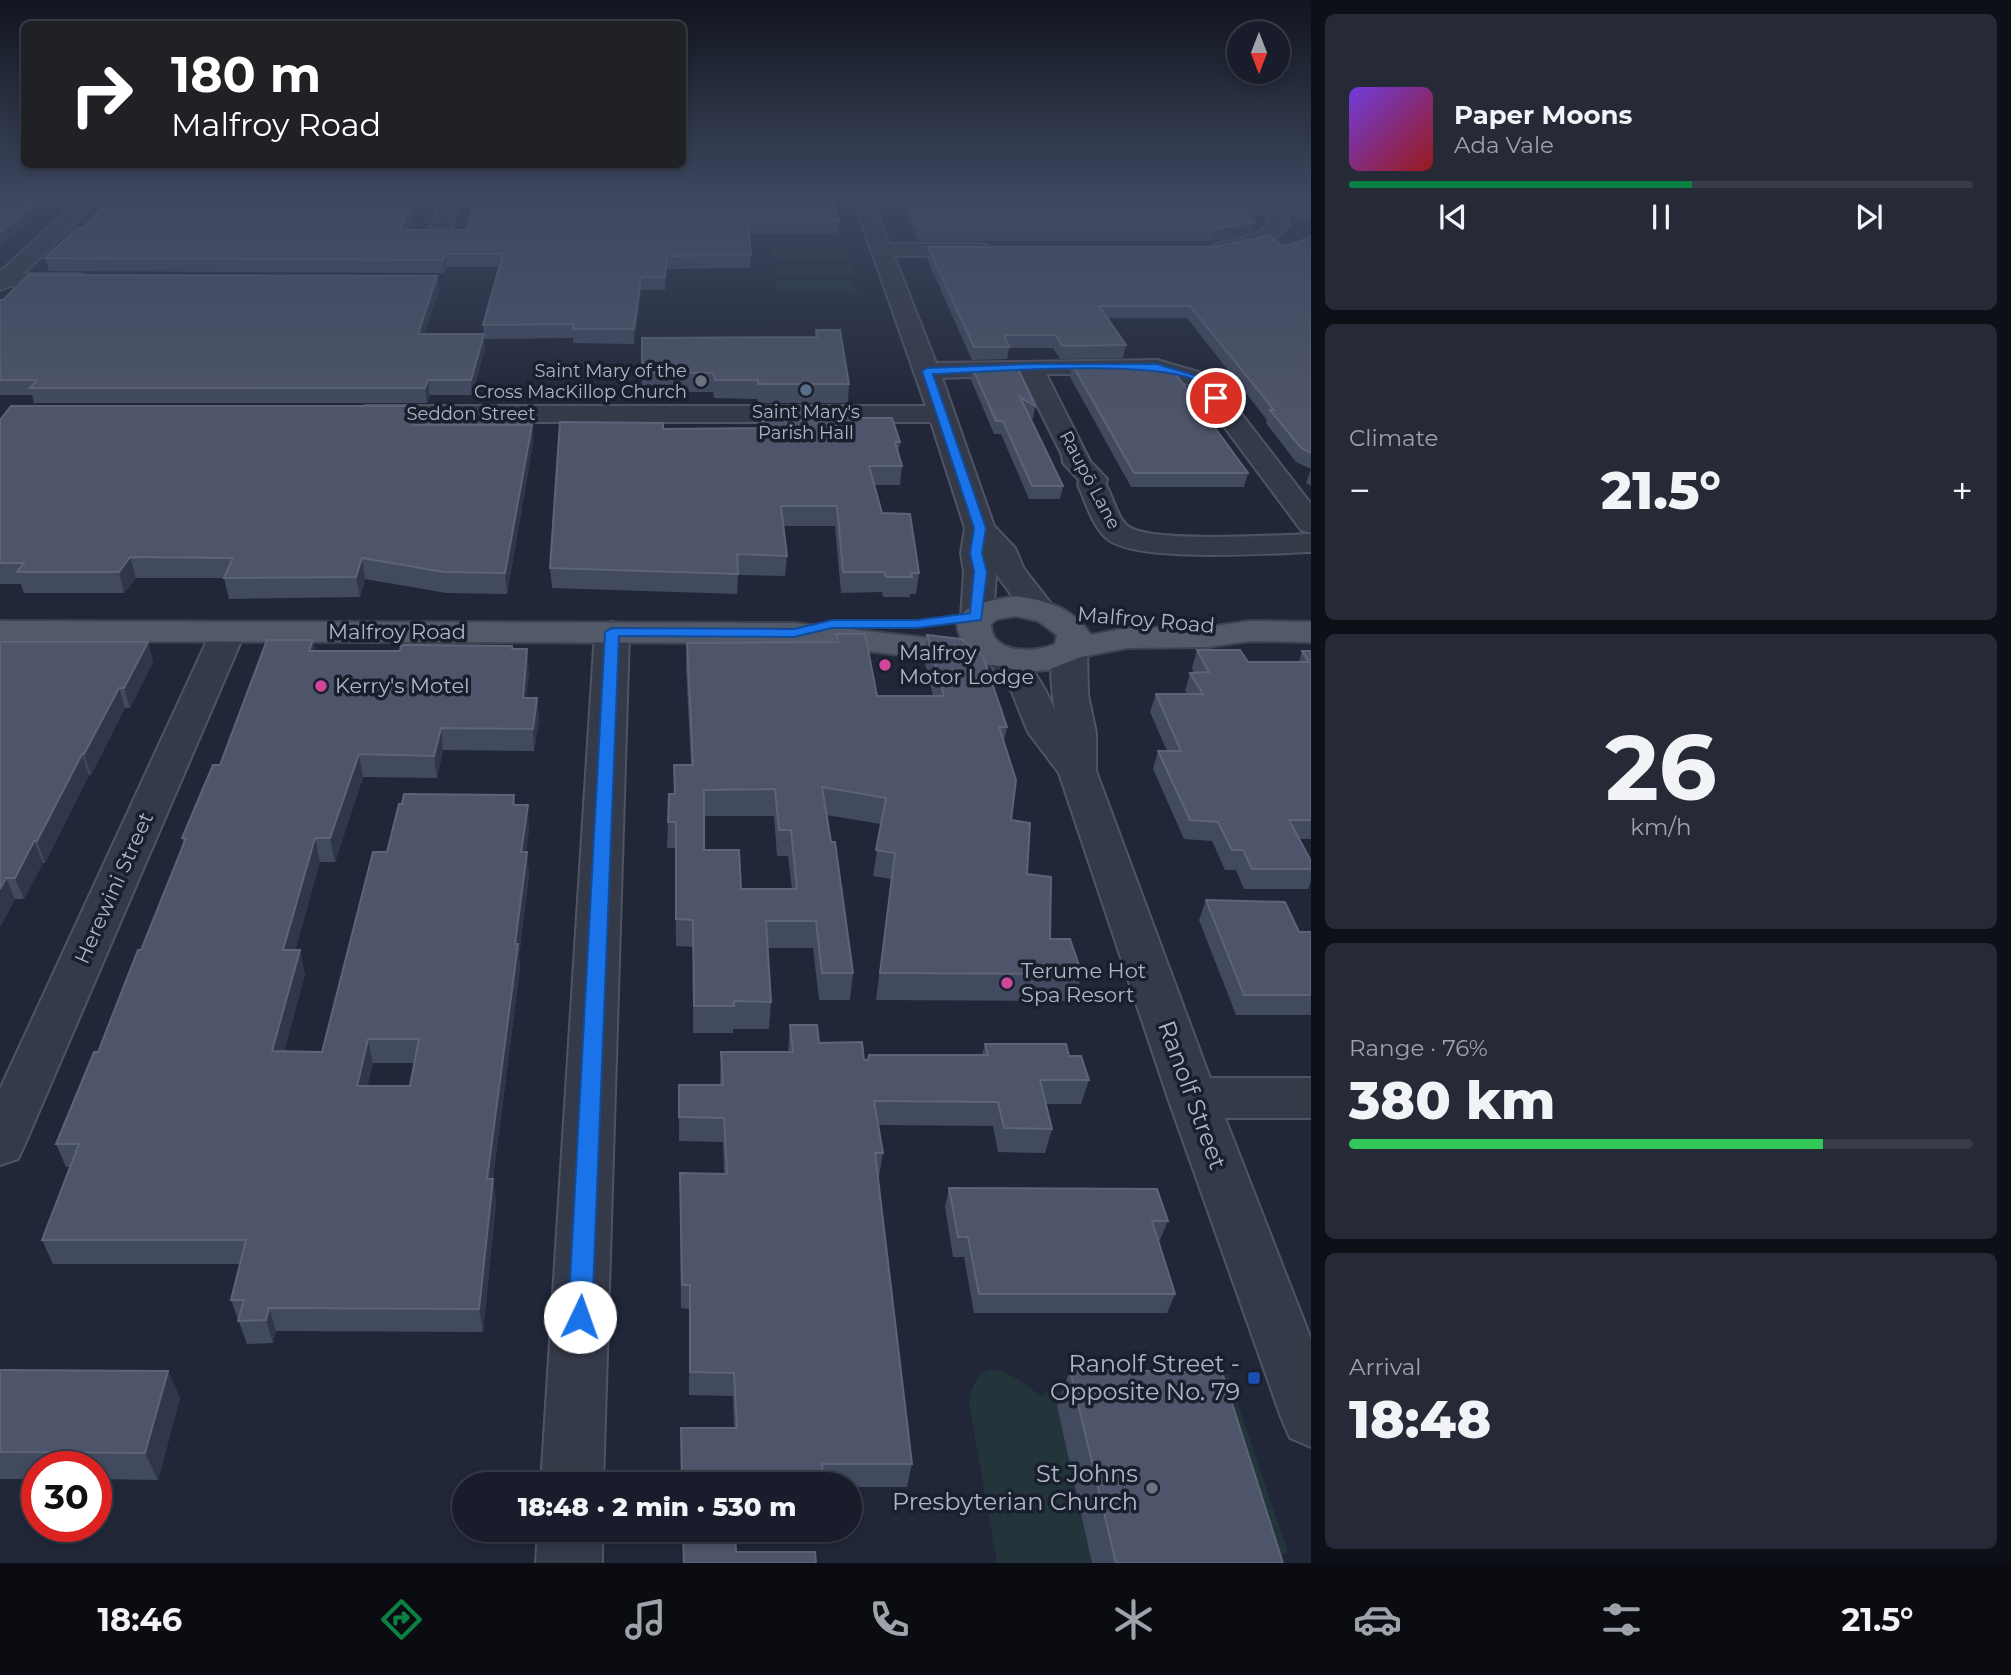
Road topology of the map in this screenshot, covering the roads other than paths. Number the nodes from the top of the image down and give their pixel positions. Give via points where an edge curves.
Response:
1 (15, 268) edge
2 (889, 268) edge
3 (95, 280) edge
4 (1, 281) edge
5 (1030, 367) junction
6 (927, 371) junction
7 (335, 414) edge
8 (942, 414) junction
9 (1311, 524) edge
10 (980, 528) junction
11 (1311, 544) edge
12 (1042, 611) junction
13 (977, 617) junction
14 (0, 631) edge
15 (1250, 631) junction
16 (228, 632) junction
17 (612, 632) junction
18 (1311, 632) edge
19 (794, 633) junction
20 (1071, 650) junction
21 (1001, 656) junction
22 (1077, 771) junction
23 (1193, 1098) junction
24 (1311, 1098) edge
25 (0, 1144) edge
26 (1311, 1417) edge
27 (573, 1472) edge
28 (570, 1542) edge
29 (569, 1563) edge

1 - 4 street
2 - 6 street
3 - 4 street
5 - 6 street
5 - 9 street via 1157,367 1203,381
5 - 11 street, Raupō Lane via 1077,463 1093,479 1092,485 1123,537 1158,544
6 - 8 street
7 - 8 street, Seddon Street
8 - 10 street
10 - 12 street
10 - 13 street
12 - 13 main road, Malfroy Road via 1004,607
12 - 15 main road, Malfroy Road via 1199,622
12 - 20 main road via 1070,628 1075,642
13 - 19 main road, Malfroy Road via 917,624 832,624
13 - 21 main road via 972,633
14 - 16 main road, Malfroy Road
15 - 18 main road, Malfroy Road
15 - 20 main road, Malfroy Road via 1208,638 1128,638
16 - 17 main road, Malfroy Road
16 - 25 street, Herewini Street
17 - 19 main road, Malfroy Road
17 - 27 street
19 - 21 main road, Malfroy Road
20 - 21 main road, Malfroy Road via 1042,661
20 - 22 street, Ranolf Street via 1070,702 1078,733
21 - 22 street, Ranolf Street via 1030,690 1045,732
22 - 23 street, Ranolf Street
23 - 24 street
23 - 26 street, Ranolf Street
28 - 29 street

